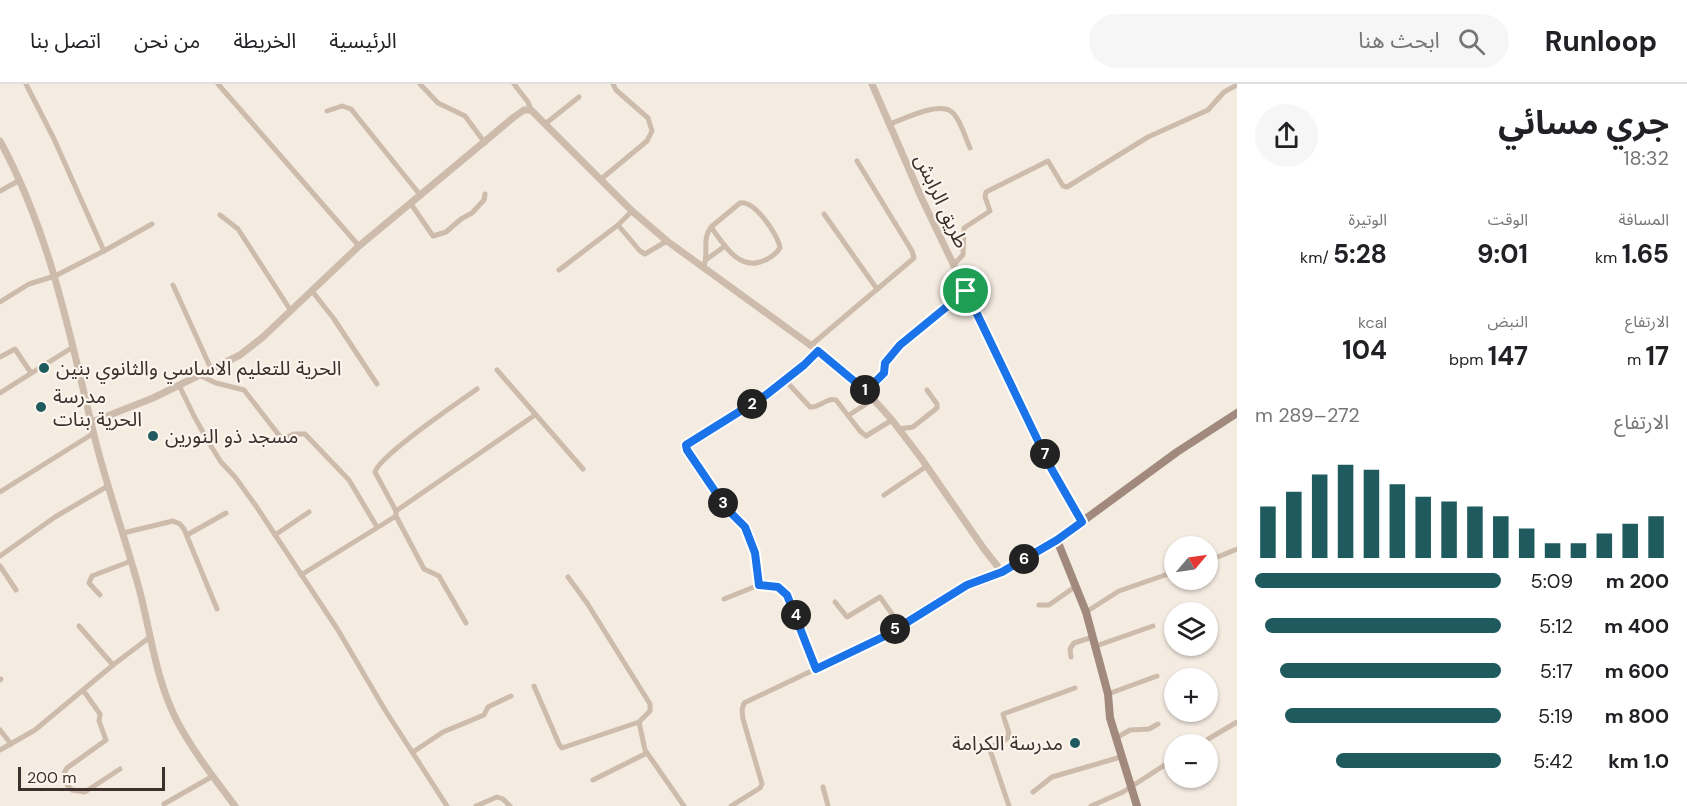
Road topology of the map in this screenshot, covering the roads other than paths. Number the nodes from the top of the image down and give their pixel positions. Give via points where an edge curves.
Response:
1 (26, 84) edge
2 (218, 84) edge
3 (420, 84) edge
4 (514, 84) edge
5 (613, 84) edge
6 (873, 84) edge
7 (1237, 85) edge
8 (579, 97) dead end
9 (531, 110) junction
10 (327, 111) dead end
11 (546, 124) junction
12 (890, 124) junction
13 (0, 141) edge
14 (485, 143) junction
15 (970, 148) dead end
16 (857, 162) dead end
17 (20, 180) junction
18 (600, 180) junction
19 (0, 191) edge
20 (485, 194) dead end
21 (421, 196) junction
22 (411, 204) junction
23 (632, 211) junction
24 (824, 214) dead end
25 (220, 215) dead end
26 (152, 224) dead end
27 (618, 225) junction
28 (711, 227) junction
29 (667, 241) junction
30 (359, 246) junction
31 (726, 246) junction
32 (104, 251) junction
33 (707, 259) junction
34 (953, 265) junction
35 (703, 267) junction
36 (560, 270) dead end
37 (55, 276) junction
38 (173, 285) dead end
39 (877, 289) junction
40 (312, 291) junction
41 (966, 291) junction
42 (0, 302) edge
43 (291, 311) junction
44 (810, 346) junction
45 (73, 347) junction
46 (818, 351) junction
47 (0, 357) edge
48 (497, 370) dead end
49 (212, 371) junction
50 (31, 374) junction
51 (201, 376) junction
52 (785, 380) junction
53 (377, 384) dead end
54 (179, 385) junction
55 (477, 388) dead end
56 (927, 390) dead end
57 (866, 391) junction
58 (0, 393) edge
59 (874, 399) junction
60 (1237, 413) edge
61 (535, 415) junction
62 (849, 415) junction
63 (892, 420) junction
64 (92, 422) junction
65 (899, 429) junction
66 (94, 433) junction
67 (927, 466) junction
68 (583, 469) dead end
69 (108, 486) junction
70 (0, 492) edge
71 (884, 495) dead end
72 (309, 512) dead end
73 (226, 513) dead end
74 (396, 513) junction
75 (1082, 522) junction
76 (377, 527) junction
77 (123, 533) junction
78 (187, 535) junction
79 (275, 535) junction
80 (1057, 540) junction
81 (1237, 549) edge
82 (0, 556) edge
83 (1218, 557) edge
84 (131, 561) junction
85 (0, 566) edge
86 (1002, 572) junction
87 (301, 575) junction
88 (1164, 575) edge
89 (568, 577) dead end
90 (759, 585) junction
91 (1076, 586) junction
92 (16, 590) dead end
93 (100, 595) dead end
94 (724, 599) dead end
95 (835, 602) dead end
96 (1039, 604) dead end
97 (217, 609) dead end
98 (1086, 612) junction
99 (466, 623) dead end
100 (900, 625) junction
101 (80, 626) dead end
102 (1153, 626) dead end
103 (1094, 637) junction
104 (150, 638) junction
105 (1096, 646) junction
106 (1071, 657) dead end
107 (113, 665) junction
108 (816, 669) junction
109 (1157, 676) dead end
110 (534, 686) dead end
111 (1076, 688) dead end
112 (83, 690) junction
113 (1108, 694) junction
114 (511, 696) dead end
115 (639, 722) junction
116 (1237, 722) edge
117 (1158, 724) dead end
118 (0, 730) edge
119 (1217, 734) edge
120 (1116, 738) junction
121 (11, 744) junction
122 (0, 750) edge
123 (413, 752) junction
124 (647, 753) junction
125 (1121, 757) junction
126 (1164, 766) edge
127 (120, 770) dead end
128 (213, 776) junction
129 (593, 780) dead end
130 (823, 788) dead end
131 (1131, 788) junction
132 (1033, 792) dead end
133 (164, 804) dead end
134 (235, 806) edge
135 (447, 806) edge
136 (476, 806) edge
137 (510, 806) edge
138 (684, 806) edge
139 (731, 806) edge
140 (828, 806) edge
141 (1009, 806) edge
142 (1091, 806) edge
143 (1137, 806) edge

1 - 32 street
2 - 30 street
3 - 14 street via 438,104 465,116
4 - 9 street
5 - 18 street via 648,118 652,131 647,141
6 - 12 street, طريق الرابش
7 - 34 street via 1224,92 1208,110 1148,137 1067,188 1048,161 986,192 990,211 964,228 963,255
8 - 11 street
9 - 11 street
9 - 14 street via 524,110
10 - 21 street via 342,106 351,109
11 - 18 street
12 - 15 street via 926,110 949,110
12 - 34 street, طريق الرابش
13 - 17 street
14 - 21 street
16 - 39 street via 914,255
17 - 19 street
17 - 37 street
18 - 23 street
20 - 22 street via 472,213 446,232 433,236
21 - 22 street
22 - 30 street
23 - 27 street
23 - 29 street
24 - 39 street
25 - 43 street via 238,229
26 - 32 street
27 - 29 street via 642,253 649,253
27 - 36 street
28 - 31 street
28 - 31 street via 740,203 748,202 772,230 780,248 754,264 738,259
28 - 33 street via 705,236
29 - 35 street
30 - 40 street
31 - 33 street
32 - 37 street
33 - 35 street
34 - 41 street, طريق الرابش
35 - 44 street
37 - 42 street via 29,284
37 - 45 street
38 - 49 street
39 - 44 street
40 - 43 street
40 - 53 street
41 - 57 street via 900,345 885,363 884,373
41 - 75 street, طريق الرابش via 1051,468
43 - 49 street via 250,348
44 - 46 street
45 - 50 street
45 - 64 street
46 - 52 street
46 - 57 street
47 - 50 street via 15,350
48 - 61 street
49 - 51 street
50 - 58 street
51 - 54 street
51 - 76 street via 244,390 282,439 305,434 349,480
52 - 62 street via 810,407 834,398
52 - 90 street via 686,445 722,501 745,527 755,553
54 - 64 street
54 - 79 street via 221,462
55 - 74 street via 375,469
56 - 65 street via 937,408 913,427
57 - 59 street
59 - 62 street
59 - 63 street
60 - 75 main road
61 - 68 street
61 - 74 street
62 - 63 street via 866,436
63 - 65 street
64 - 66 street
65 - 67 street
66 - 69 street
66 - 70 street
67 - 71 street
67 - 86 street
69 - 77 street
69 - 82 street
72 - 79 street
73 - 78 street
74 - 76 street
74 - 99 street via 424,569 439,576
75 - 80 main road
76 - 87 street
77 - 78 street via 173,521
77 - 84 street
78 - 97 street
79 - 87 street
80 - 86 street
80 - 91 main road
81 - 83 street
84 - 93 street via 92,576 88,583
84 - 104 street
85 - 92 street
86 - 100 street via 967,585
87 - 123 street
88 - 98 street via 1119,591
89 - 115 street via 650,704 650,711
90 - 94 street
90 - 108 street via 778,587 787,595
91 - 96 street via 1049,605
91 - 98 main road
95 - 100 street via 847,617 880,597
98 - 103 main road
100 - 108 street
101 - 107 street
102 - 105 street
103 - 105 main road
103 - 106 street via 1074,643
104 - 107 street
104 - 128 street via 172,710
105 - 113 main road
107 - 112 street
108 - 139 street via 743,704 743,719 762,784
109 - 113 street
110 - 115 street via 562,748
111 - 141 street via 1003,714 1009,738 990,750
112 - 121 street via 35,730
112 - 127 street via 100,714 106,740 67,768 64,780 72,790 85,792
113 - 120 main road
114 - 123 street via 488,707 484,715 443,732
115 - 124 street
116 - 119 street
117 - 120 street via 1149,729 1130,730
118 - 121 street
120 - 125 main road
121 - 122 street
123 - 135 street
124 - 129 street
124 - 138 street
125 - 131 main road
125 - 132 street via 1052,777
126 - 131 street
128 - 133 street
128 - 134 street
130 - 140 street
131 - 142 street
131 - 143 main road
136 - 137 street via 497,797

